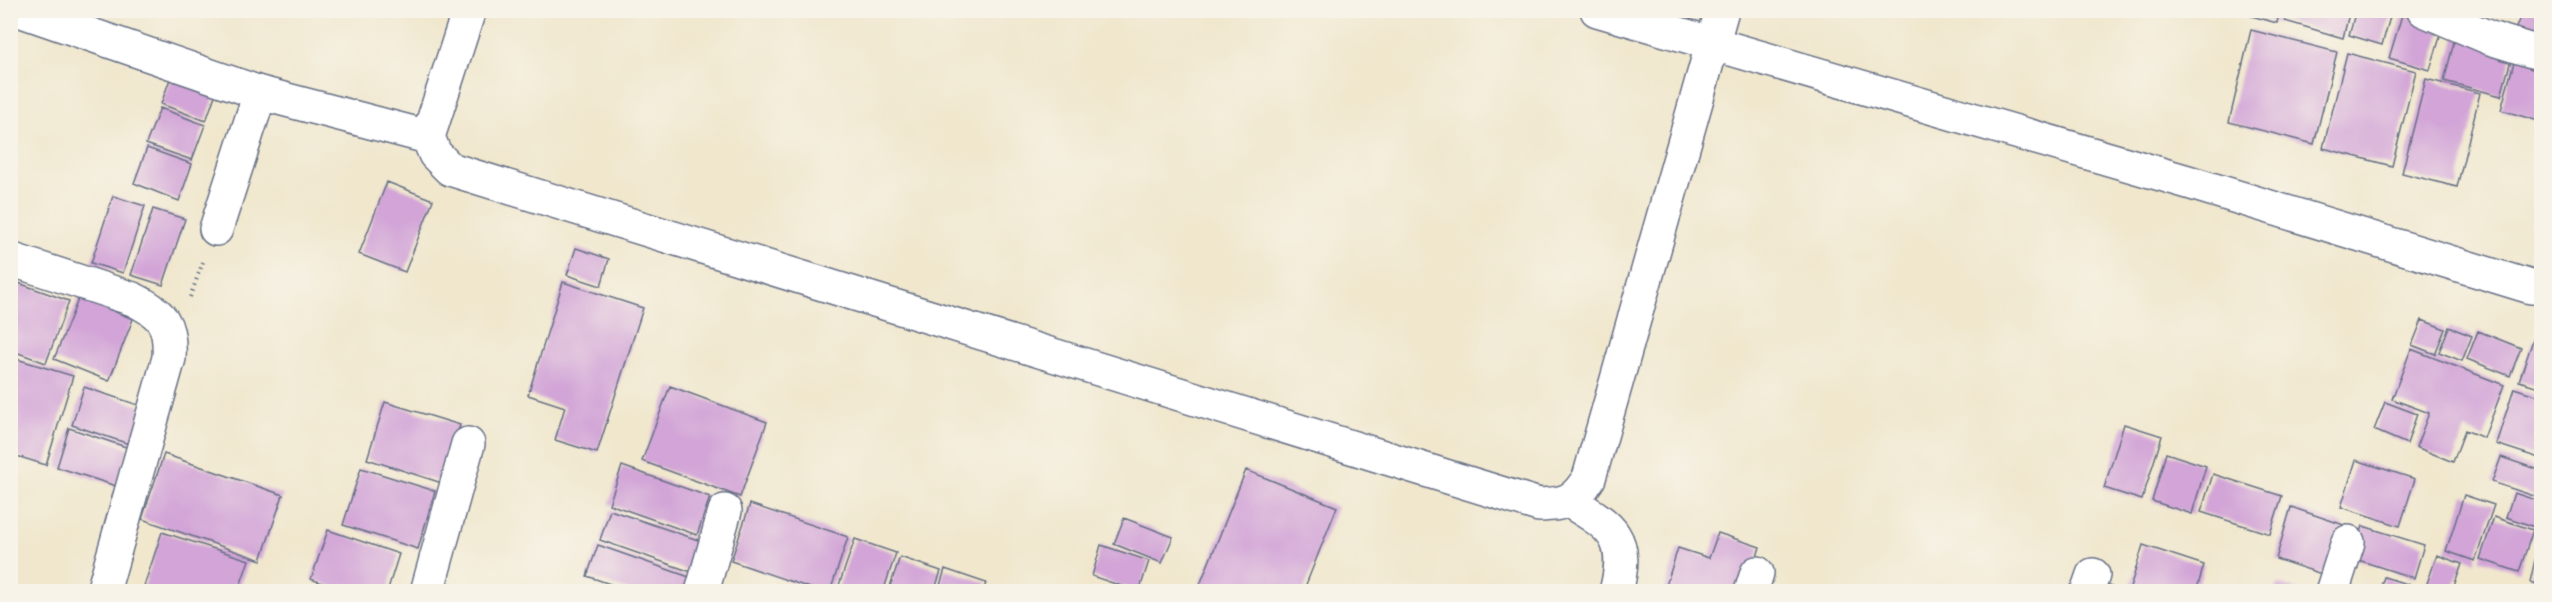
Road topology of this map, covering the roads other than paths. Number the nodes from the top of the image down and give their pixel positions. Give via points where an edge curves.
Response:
1 (19, 10) edge
2 (469, 10) edge
3 (1597, 10) edge
4 (1722, 10) edge
5 (2424, 10) edge
6 (1713, 45) junction
7 (2541, 54) edge
8 (260, 93) junction
9 (429, 137) junction
10 (216, 229) road end
11 (10, 259) edge
12 (2532, 287) dead end
13 (468, 444) dead end
14 (1569, 501) junction
15 (725, 511) dead end
16 (2348, 542) dead end
17 (103, 591) edge
18 (427, 591) edge
19 (702, 591) edge
20 (1616, 591) edge
21 (2332, 591) edge

1 - 8 street
2 - 9 street
3 - 6 street
4 - 6 street
5 - 7 street
6 - 12 street via 2188,182
6 - 14 street via 1589,478 1581,492
8 - 9 street
8 - 10 street
9 - 14 street via 435,154 450,169 1539,505
11 - 17 street via 152,308 164,321 170,338 169,358
13 - 18 street
14 - 20 street via 1599,519 1615,535 1622,553
15 - 19 street
16 - 21 street

